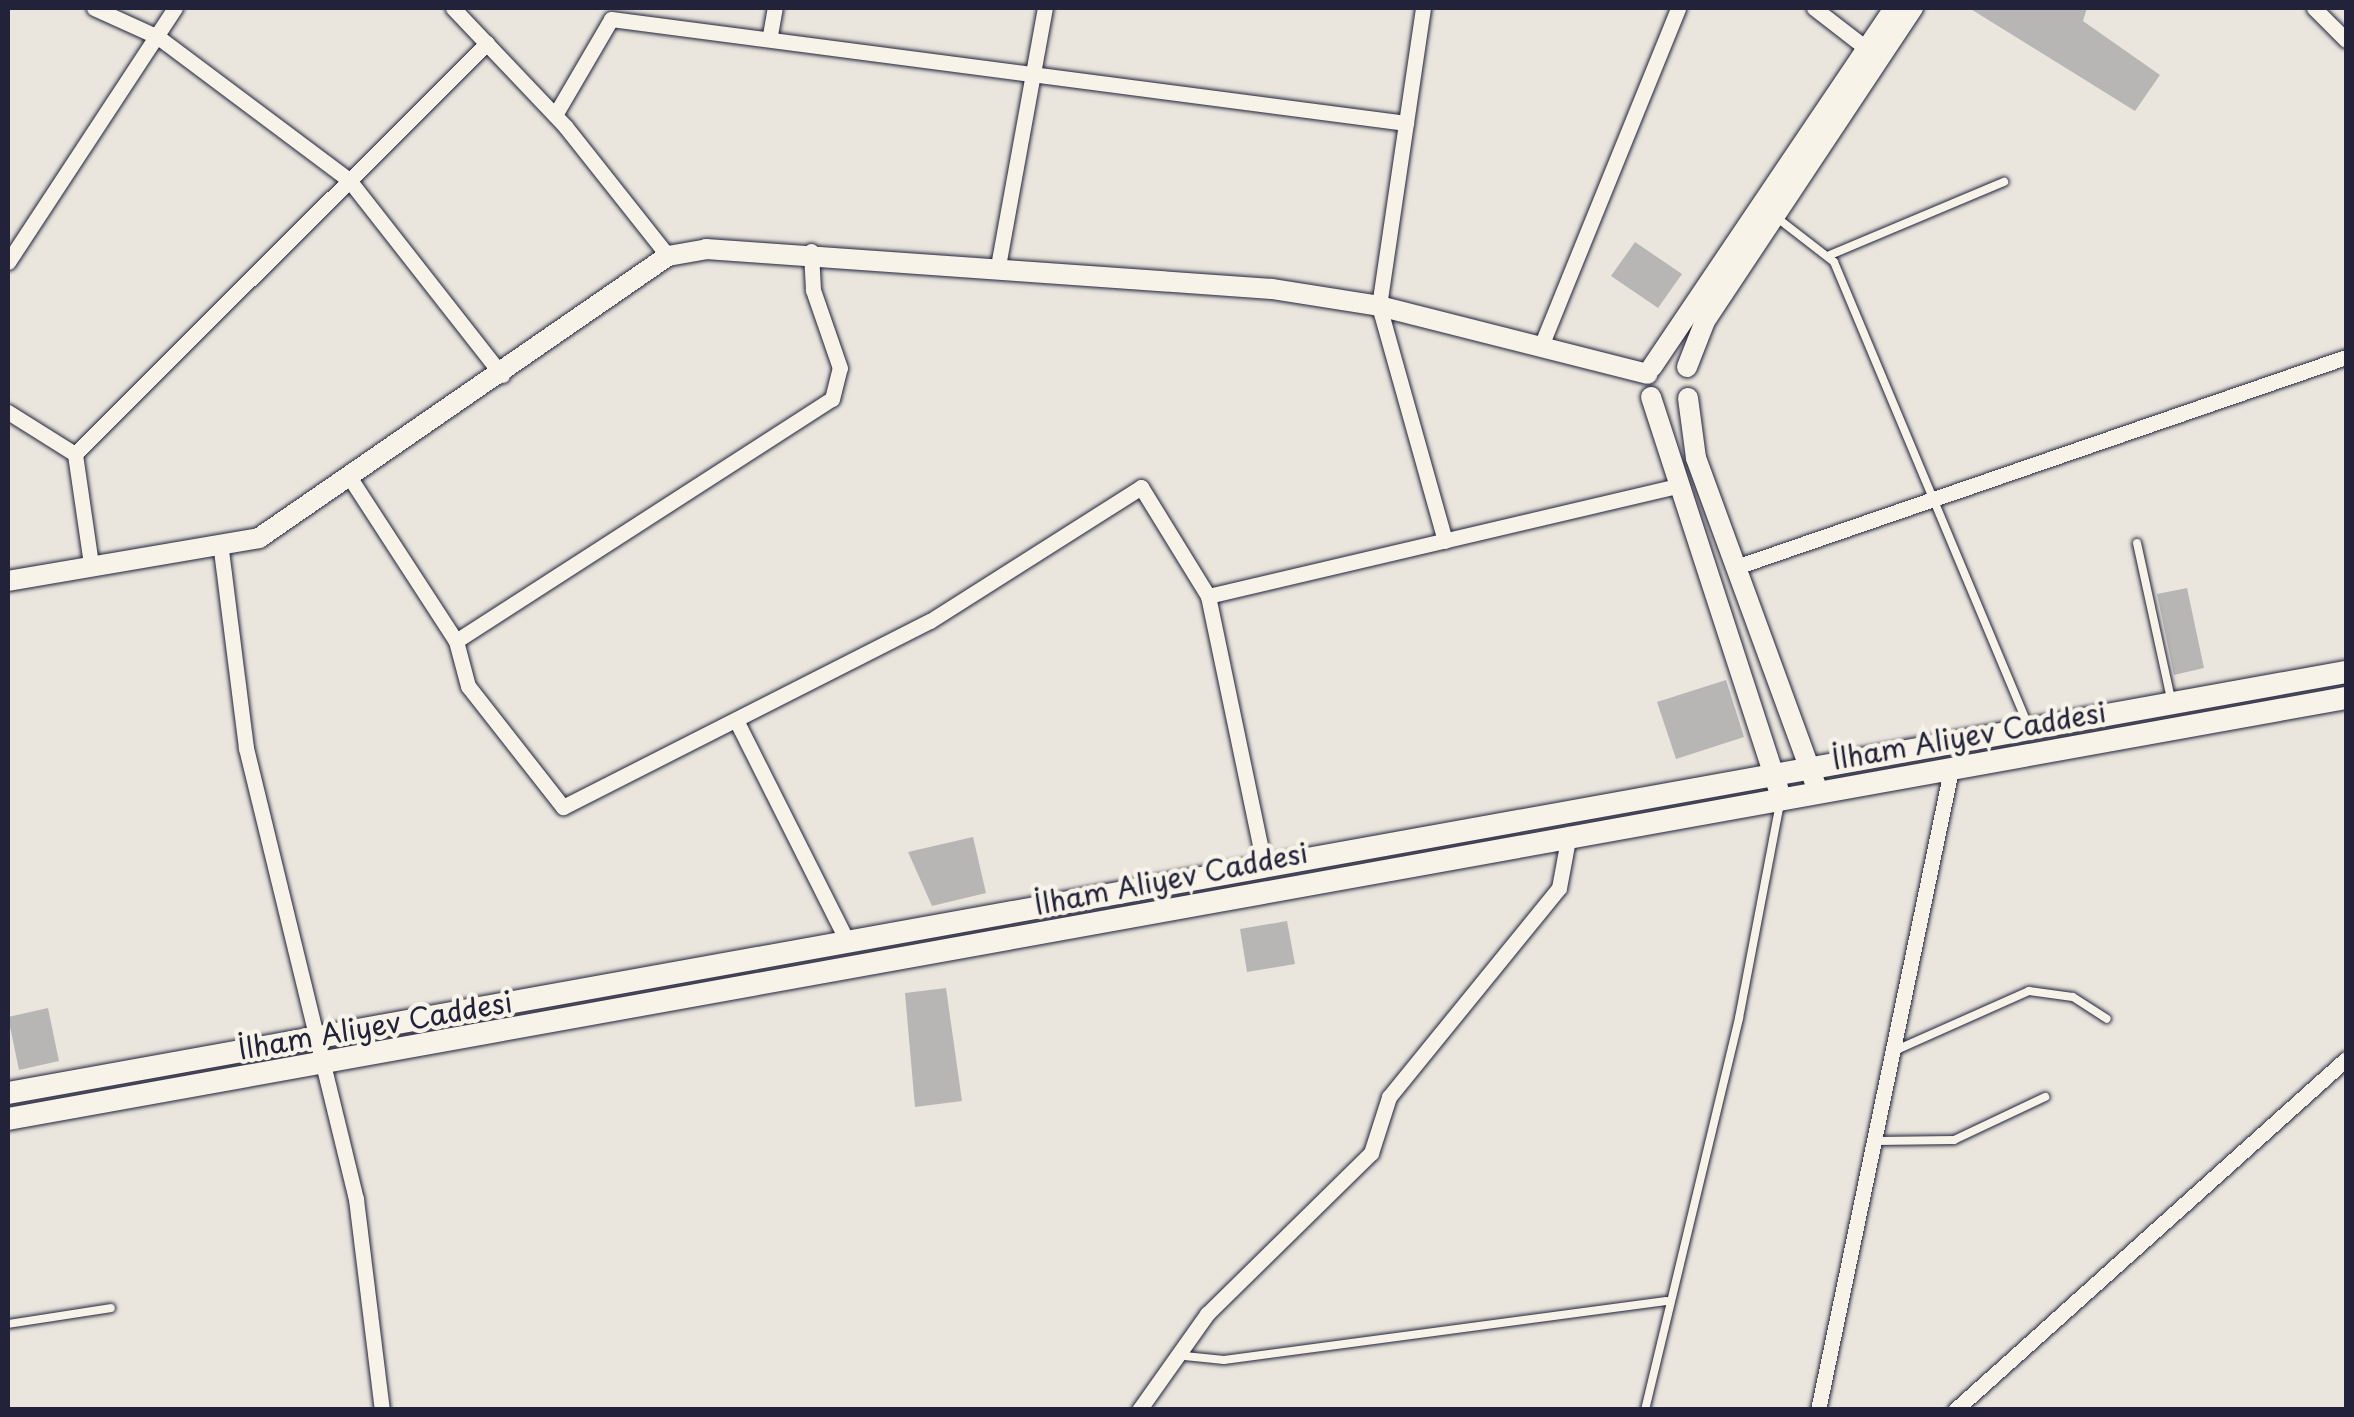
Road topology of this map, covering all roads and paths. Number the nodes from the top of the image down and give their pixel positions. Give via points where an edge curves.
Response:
1 (94, 8) edge
2 (175, 8) edge
3 (453, 8) edge
4 (775, 8) edge
5 (1045, 8) edge
6 (1423, 8) edge
7 (1678, 8) edge
8 (1814, 8) edge
9 (1894, 8) edge
10 (1913, 8) edge
11 (2314, 8) edge
12 (612, 13) edge
13 (2342, 20) edge
14 (770, 34) junction
15 (158, 37) junction
16 (2346, 40) edge
17 (487, 43) junction
18 (1867, 49) junction
19 (1034, 68) junction
20 (555, 115) junction
21 (1406, 123) junction
22 (349, 180) junction
23 (2004, 182) dead end
24 (1775, 216) junction
25 (811, 250) junction
26 (668, 256) junction
27 (1830, 256) junction
28 (8, 262) edge
29 (998, 266) junction
30 (1379, 306) junction
31 (1541, 346) junction
32 (2346, 357) edge
33 (1687, 367) junction
34 (1650, 370) junction
35 (502, 374) junction
36 (1651, 397) junction
37 (1688, 398) junction
38 (8, 412) edge
39 (74, 454) junction
40 (352, 481) junction
41 (1677, 486) junction
42 (1935, 503) junction
43 (1444, 541) junction
44 (2136, 543) dead end
45 (221, 550) junction
46 (90, 564) junction
47 (1736, 567) junction
48 (8, 582) edge
49 (1208, 596) junction
50 (456, 642) junction
51 (2346, 672) edge
52 (2346, 698) edge
53 (2172, 703) junction
54 (738, 724) junction
55 (2030, 729) junction
56 (1951, 770) junction
57 (1774, 775) junction
58 (1814, 780) junction
59 (1781, 798) junction
60 (1570, 834) junction
61 (1264, 865) junction
62 (848, 943) junction
63 (2107, 1019) dead end
64 (320, 1038) junction
65 (1894, 1050) junction
66 (2346, 1059) edge
67 (326, 1064) junction
68 (9, 1086) edge
69 (2045, 1097) dead end
70 (8, 1120) edge
71 (1877, 1141) junction
72 (1666, 1301) junction
73 (111, 1308) dead end
74 (8, 1324) edge
75 (1174, 1355) junction
76 (382, 1410) edge
77 (1139, 1410) edge
78 (1645, 1410) edge
79 (1818, 1410) edge
80 (1955, 1410) edge

1 - 15 street
2 - 15 street
3 - 17 street
4 - 14 street
5 - 19 street
6 - 21 street
7 - 31 street
8 - 18 street
9 - 18 street
10 - 24 street
11 - 13 street
12 - 14 street
12 - 20 street
13 - 16 street
14 - 19 street
15 - 22 street
15 - 28 street
17 - 20 street
17 - 22 street
18 - 34 street
19 - 21 street
19 - 29 street
20 - 26 street
21 - 30 street
22 - 35 street
22 - 39 street
23 - 27 lane
24 - 27 lane
24 - 33 street via 1705,322
25 - 26 street
25 - 29 street
25 - 50 street via 813,290 840,368 832,398
26 - 35 street
27 - 42 lane
29 - 30 street
30 - 31 street
30 - 43 street
31 - 34 street
32 - 42 street
33 - 34 street via 1666,359
33 - 37 street
34 - 36 street
35 - 40 street
36 - 37 street via 1670,406
36 - 41 street
37 - 47 street via 1696,458
38 - 39 street
39 - 46 street
40 - 45 street via 259,538
40 - 50 street
41 - 43 street
41 - 57 street
42 - 47 street
42 - 55 lane
43 - 49 street
44 - 53 lane
45 - 46 street
45 - 64 street via 246,748
46 - 48 street
47 - 58 street
49 - 54 street via 1141,487 930,621
49 - 61 street
50 - 54 street via 468,686 563,808
51 - 53 main road, İlham Aliyev Caddesi
52 - 56 main road, İlham Aliyev Caddesi
53 - 55 main road, İlham Aliyev Caddesi
54 - 62 street
55 - 58 main road, İlham Aliyev Caddesi
56 - 58 main road, İlham Aliyev Caddesi
56 - 65 street
57 - 58 main road, İlham Aliyev Caddesi
57 - 59 street
57 - 61 main road, İlham Aliyev Caddesi
58 - 59 main road, İlham Aliyev Caddesi
59 - 60 main road, İlham Aliyev Caddesi
59 - 72 lane via 1739,1018
60 - 67 main road, İlham Aliyev Caddesi
60 - 75 street via 1558,888 1389,1097 1371,1154
61 - 62 main road, İlham Aliyev Caddesi
62 - 64 main road, İlham Aliyev Caddesi
63 - 65 lane via 2072,996 2029,991
64 - 67 street
64 - 68 main road, İlham Aliyev Caddesi
65 - 71 street
66 - 80 street
67 - 70 main road, İlham Aliyev Caddesi
67 - 76 street via 359,1217
69 - 71 lane via 1954,1140
71 - 79 street
72 - 75 lane via 1224,1360
72 - 78 lane
73 - 74 lane
75 - 77 street

